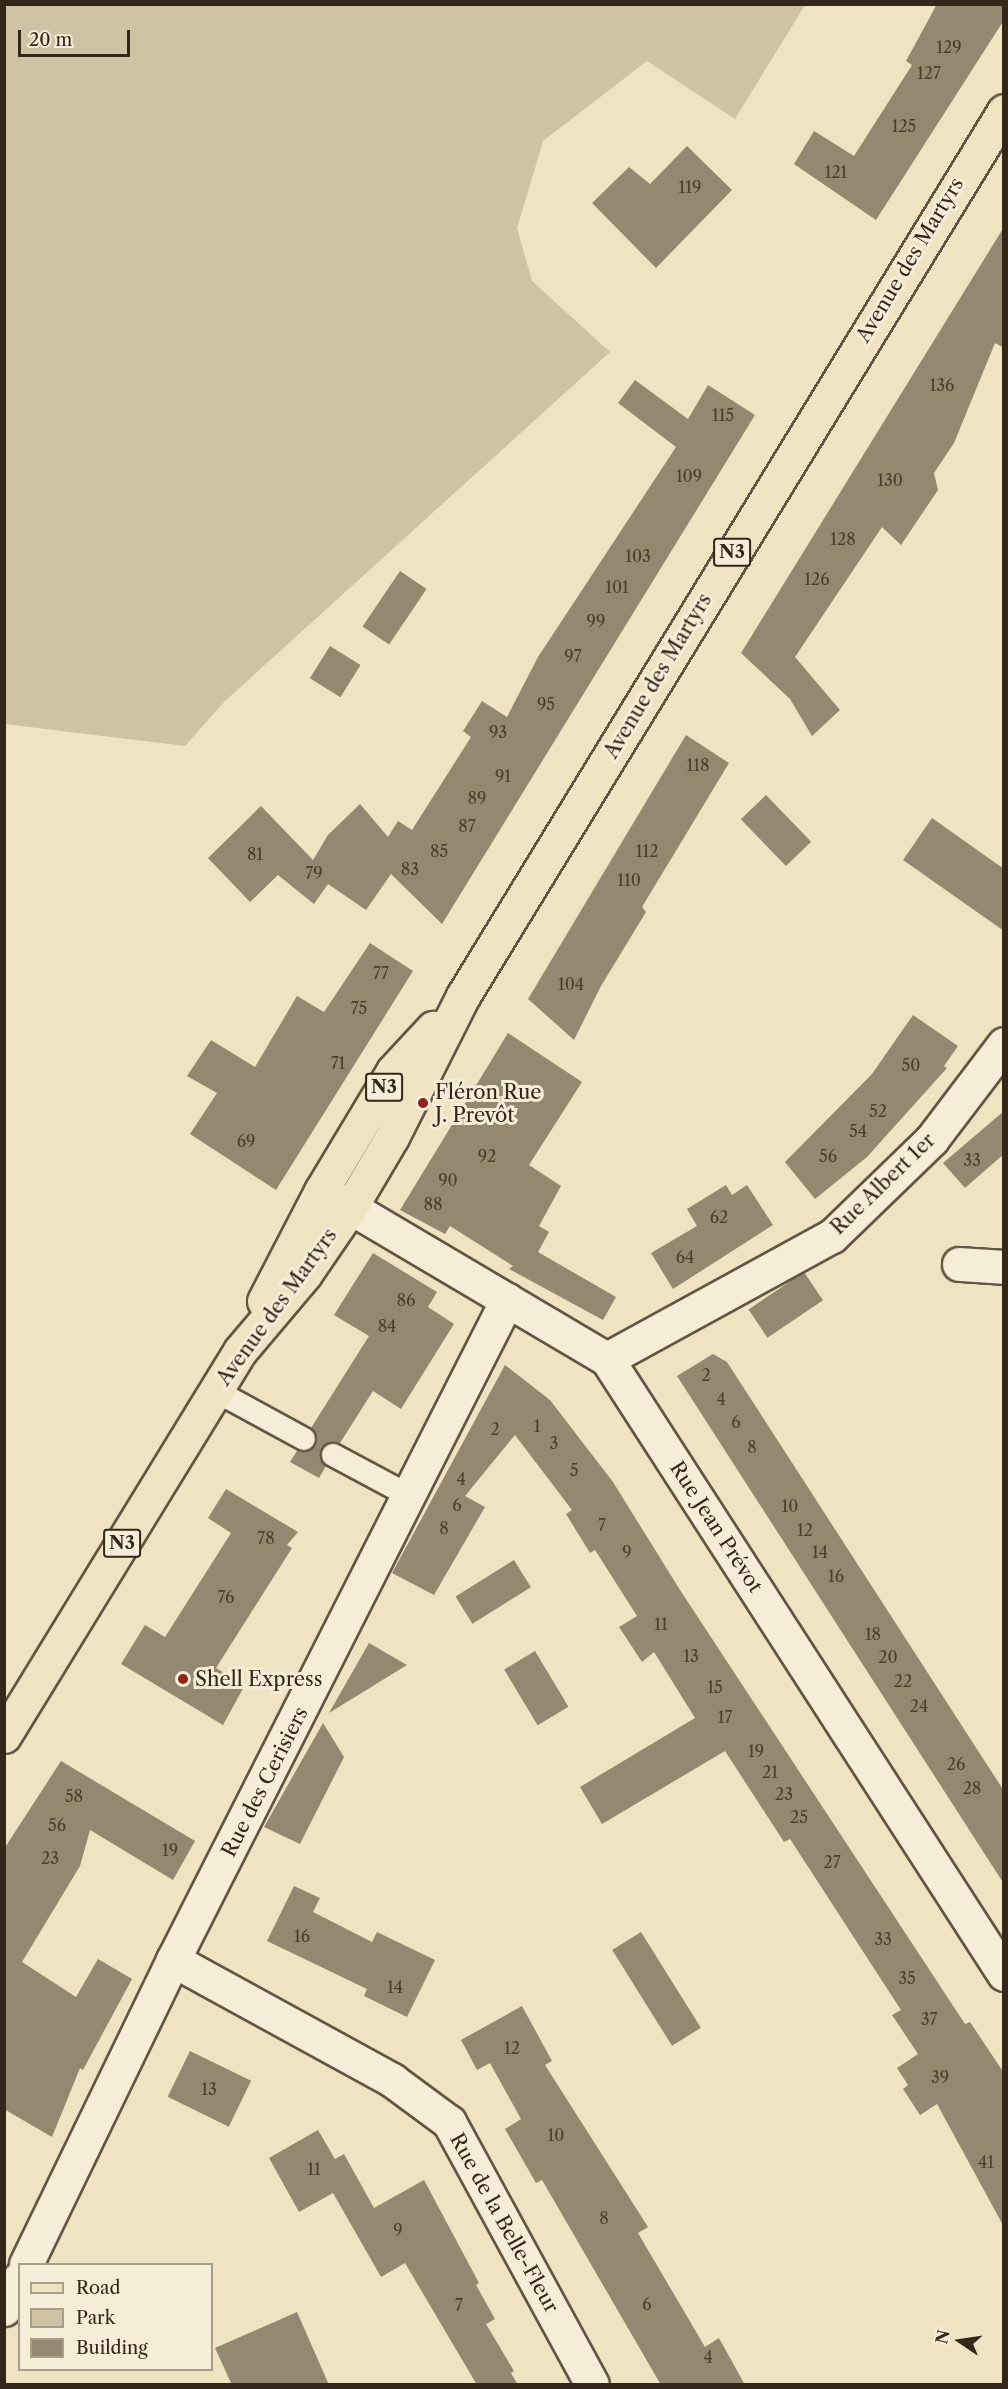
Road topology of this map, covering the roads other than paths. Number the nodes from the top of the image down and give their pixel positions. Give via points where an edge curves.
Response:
1 (1004, 111) edge
2 (464, 996) junction
3 (1004, 1044) edge
4 (321, 1191) junction
5 (350, 1208) junction
6 (959, 1264) dead end
7 (1004, 1267) edge
8 (507, 1300) junction
9 (242, 1345) junction
10 (607, 1359) junction
11 (216, 1391) junction
12 (304, 1439) dead end
13 (333, 1455) dead end
14 (408, 1495) junction
15 (4, 1736) edge
16 (173, 1960) junction
17 (1004, 1974) edge
18 (27, 2263) edge
19 (18, 2282) edge
20 (4, 2309) edge
21 (592, 2385) edge

1 - 2 main road, Avenue des Martyrs / N3
2 - 4 main road, Avenue des Martyrs / N3 via 393,1071
2 - 5 main road, Avenue des Martyrs / N3 via 392,1137
3 - 10 street, Rue Albert 1er via 932,1139 832,1236
4 - 5 street, Rue Jean Prévot
4 - 9 main road, Avenue des Martyrs / N3
5 - 8 street, Rue Jean Prévot
5 - 9 main road, Avenue des Martyrs / N3 via 305,1274
6 - 7 street
8 - 10 street, Rue Jean Prévot
8 - 14 street, Rue des Cerisiers
9 - 11 main road, Avenue des Martyrs / N3
10 - 17 street, Rue Jean Prévot
11 - 12 lane
11 - 15 main road, Avenue des Martyrs / N3
13 - 14 lane
14 - 16 street, Rue des Cerisiers
16 - 18 street, Rue des Cerisiers
16 - 21 street, Rue de la Belle-Fleur via 392,2080 448,2122
19 - 20 street

